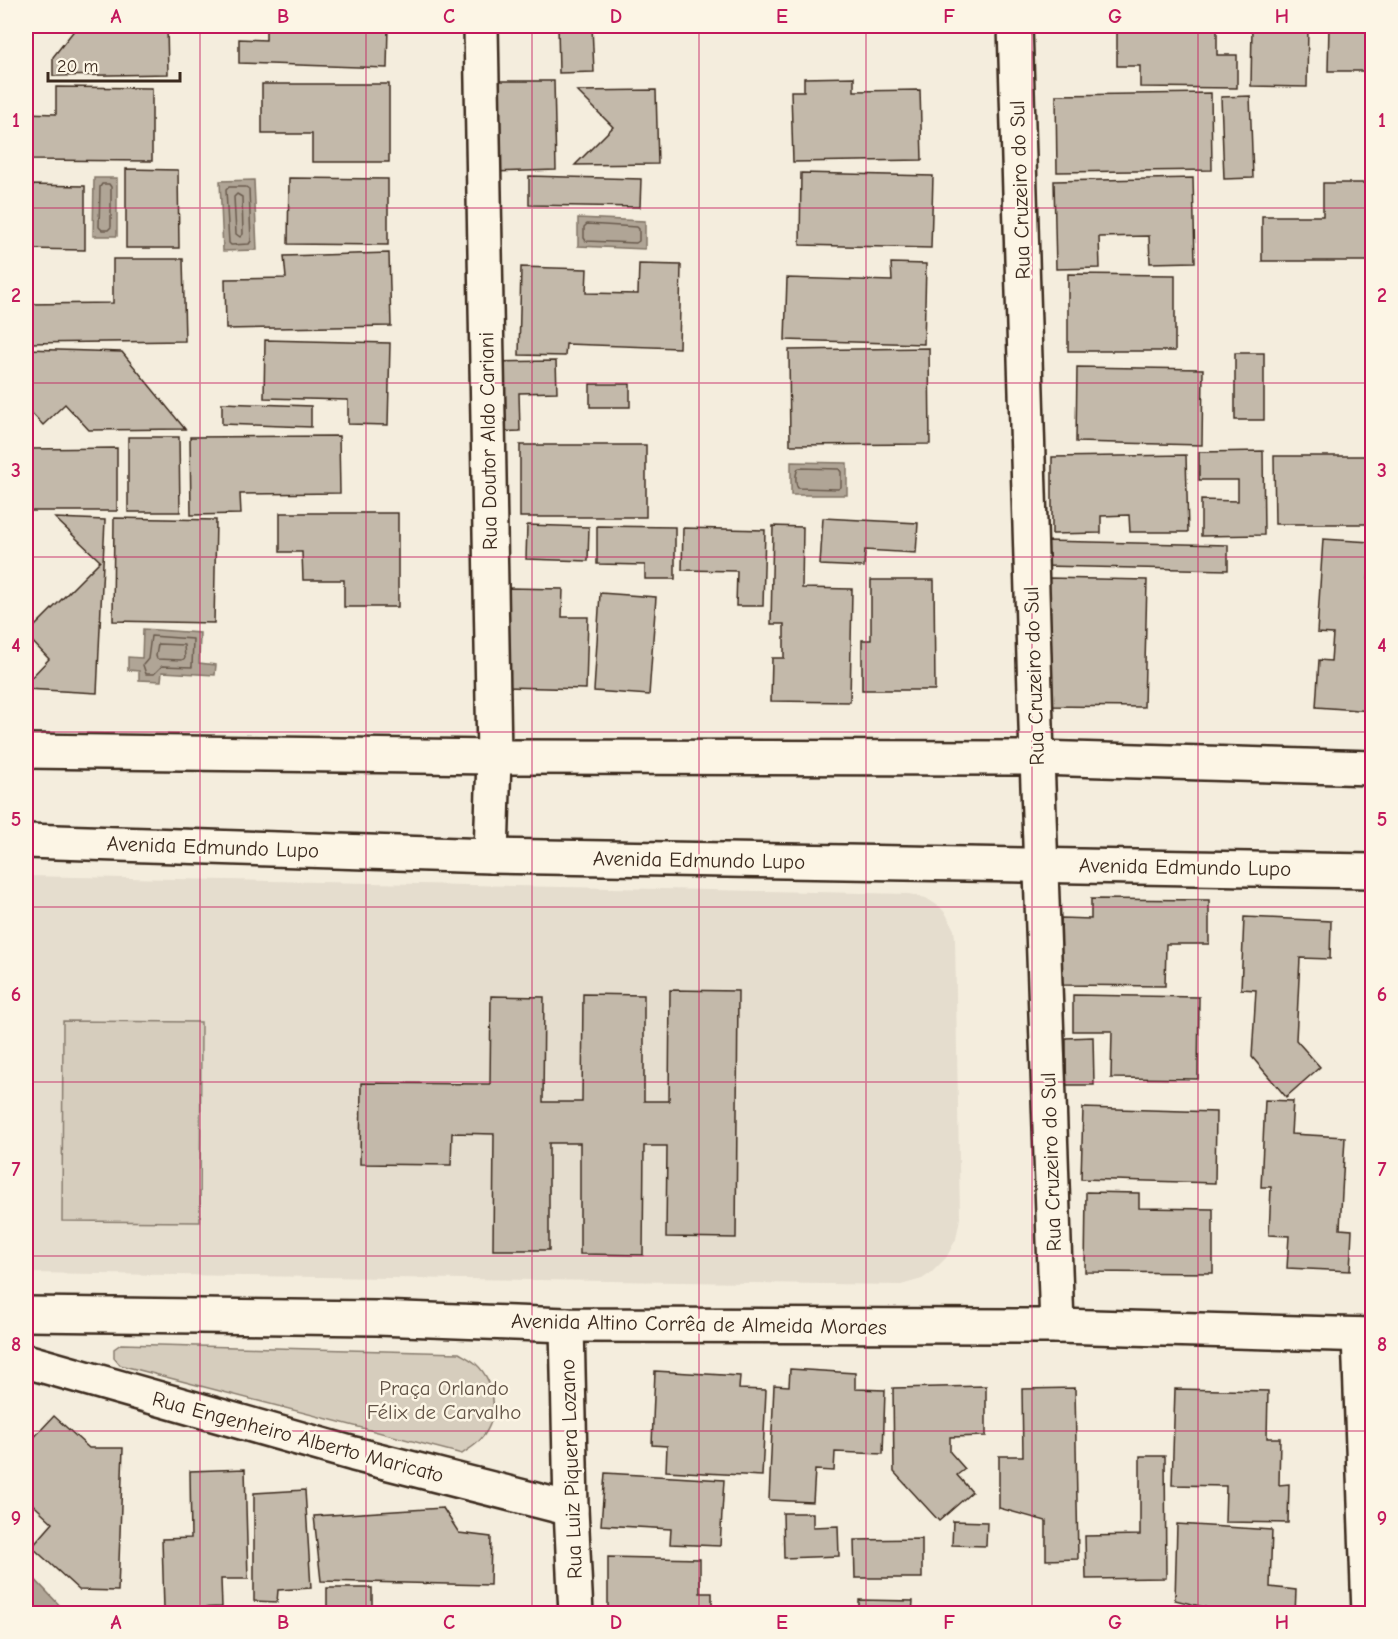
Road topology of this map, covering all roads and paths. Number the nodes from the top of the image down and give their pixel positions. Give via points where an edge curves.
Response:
1 (481, 26) edge
2 (1015, 26) edge
3 (26, 751) edge
4 (494, 757) junction
5 (1037, 758) junction
6 (1372, 768) edge
7 (26, 841) edge
8 (491, 856) junction
9 (1041, 865) junction
10 (1372, 871) edge
11 (26, 1314) edge
12 (567, 1325) junction
13 (1057, 1326) junction
14 (1366, 1335) edge
15 (26, 1361) edge
16 (571, 1509) junction
17 (576, 1614) edge
18 (1369, 1614) edge

1 - 4 street, Rua Doutor Aldo Cariani
2 - 5 street, Rua Cruzeiro do Sul
3 - 4 street
4 - 5 street
4 - 8 street, Rua Doutor Aldo Cariani
5 - 6 street
5 - 9 street, Rua Cruzeiro do Sul
7 - 8 street, Avenida Edmundo Lupo
8 - 9 street, Avenida Edmundo Lupo
9 - 10 street, Avenida Edmundo Lupo
9 - 13 street, Rua Cruzeiro do Sul
11 - 12 street, Avenida Altino Corrêa de Almeida Moraes via 377,1318
12 - 13 street, Avenida Altino Corrêa de Almeida Moraes
12 - 16 street, Rua Luiz Piquera Lozano
13 - 14 street, Avenida Altino Corrêa de Almeida Moraes
14 - 18 street
15 - 16 street, Rua Engenheiro Alberto Maricato via 354,1454
16 - 17 street, Rua Luiz Piquera Lozano

